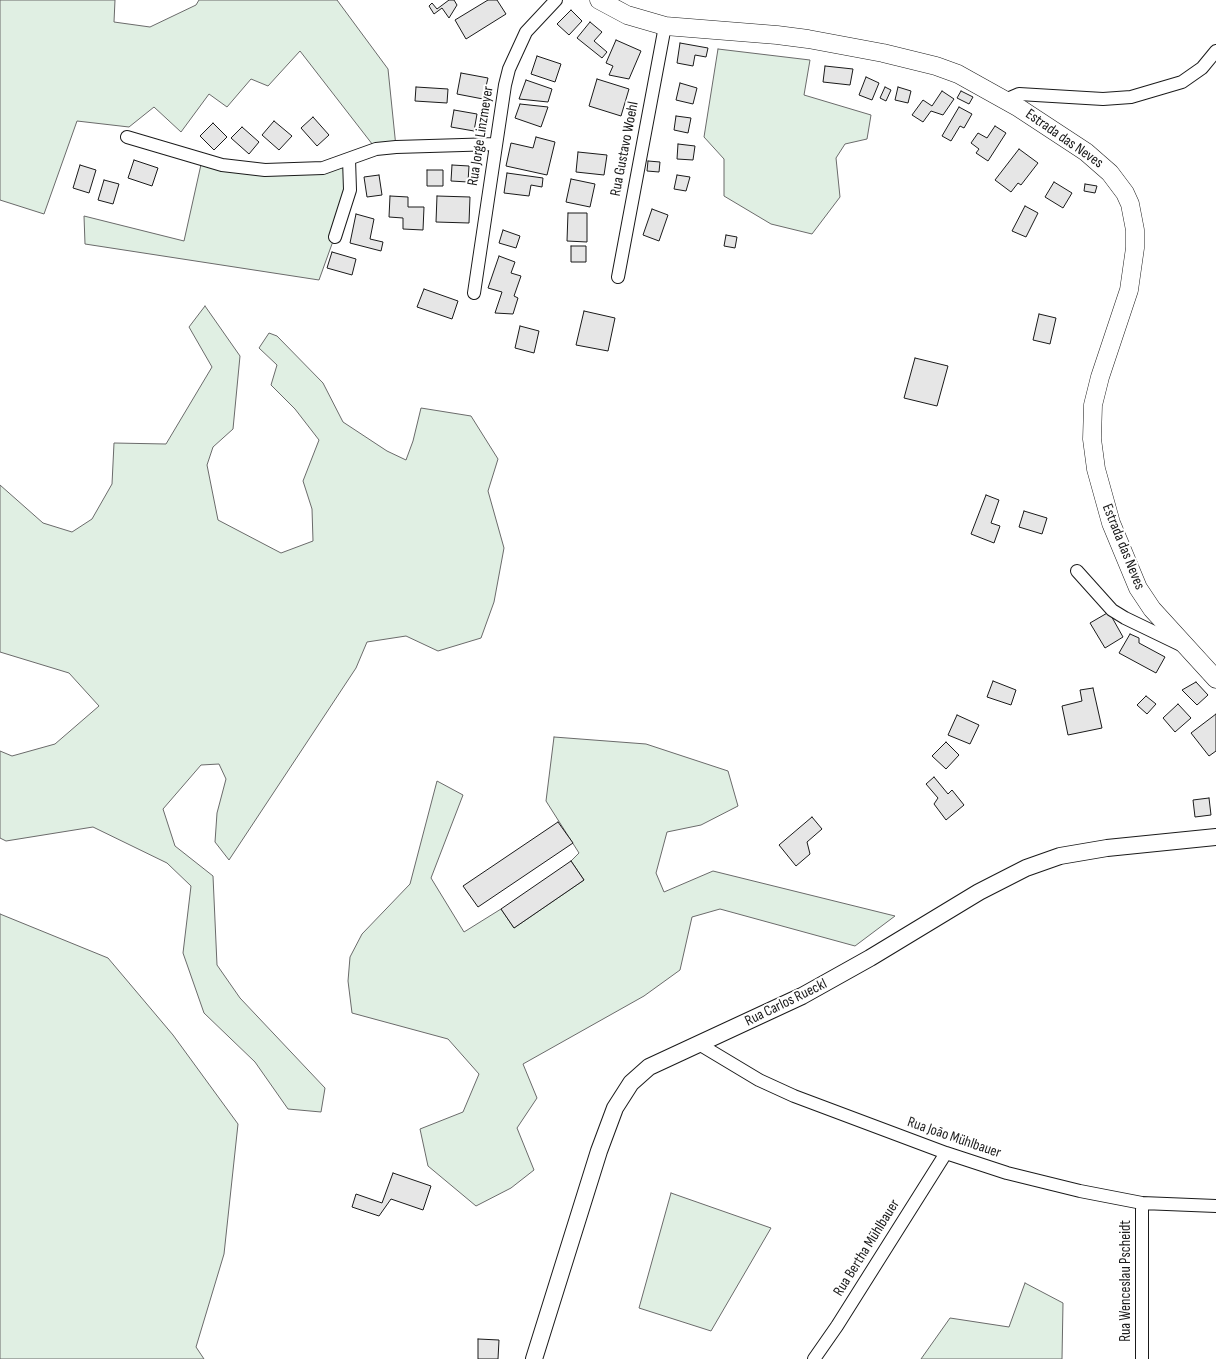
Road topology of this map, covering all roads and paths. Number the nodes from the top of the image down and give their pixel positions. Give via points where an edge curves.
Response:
1 (556, 0) edge
2 (599, 0) edge
3 (665, 26) junction
4 (1216, 51) edge
5 (1005, 100) junction
6 (127, 137) dead end
7 (496, 144) junction
8 (349, 159) junction
9 (336, 237) dead end
10 (618, 277) dead end
11 (474, 293) dead end
12 (1077, 571) dead end
13 (1186, 648) junction
14 (1216, 679) edge
15 (1216, 837) edge
16 (699, 1044) junction
17 (946, 1153) junction
18 (1142, 1203) junction
19 (1216, 1206) edge
20 (536, 1357) edge
21 (814, 1359) edge
22 (1142, 1359) edge

1 - 7 street, Rua Jorge Linzmeyer via 526,32 516,50 505,85
2 - 3 main road, Estrada das Neves via 626,15
3 - 5 main road, Estrada das Neves via 777,35 883,53 943,69
3 - 10 street, Rua Gustavo Woehl
4 - 5 street via 1202,68 1182,82 1131,97 1103,99 1019,94
5 - 13 main road, Estrada das Neves via 1099,162 1119,184 1130,204 1135,230 1132,277 1096,391 1092,419 1093,453 1111,523 1138,588
6 - 8 street via 222,165 256,169 317,169
7 - 8 street via 396,147 370,151
7 - 11 street, Rua Jorge Linzmeyer
8 - 9 street via 350,190
12 - 13 street via 1112,610
13 - 14 main road, Estrada das Neves
15 - 16 street, Rua Carlos Rueckl via 1090,850 1026,868 979,892 826,983
16 - 17 street, Rua João Mühlbauer via 758,1080 794,1096
16 - 20 street, Rua Carlos Rueckl via 649,1067 631,1083 615,1108
17 - 18 street, Rua João Mühlbauer via 1037,1181
17 - 21 street, Rua Bertha Mühlbauer
18 - 19 street, Rua João Mühlbauer
18 - 22 street, Rua Wenceslau Pscheidt

